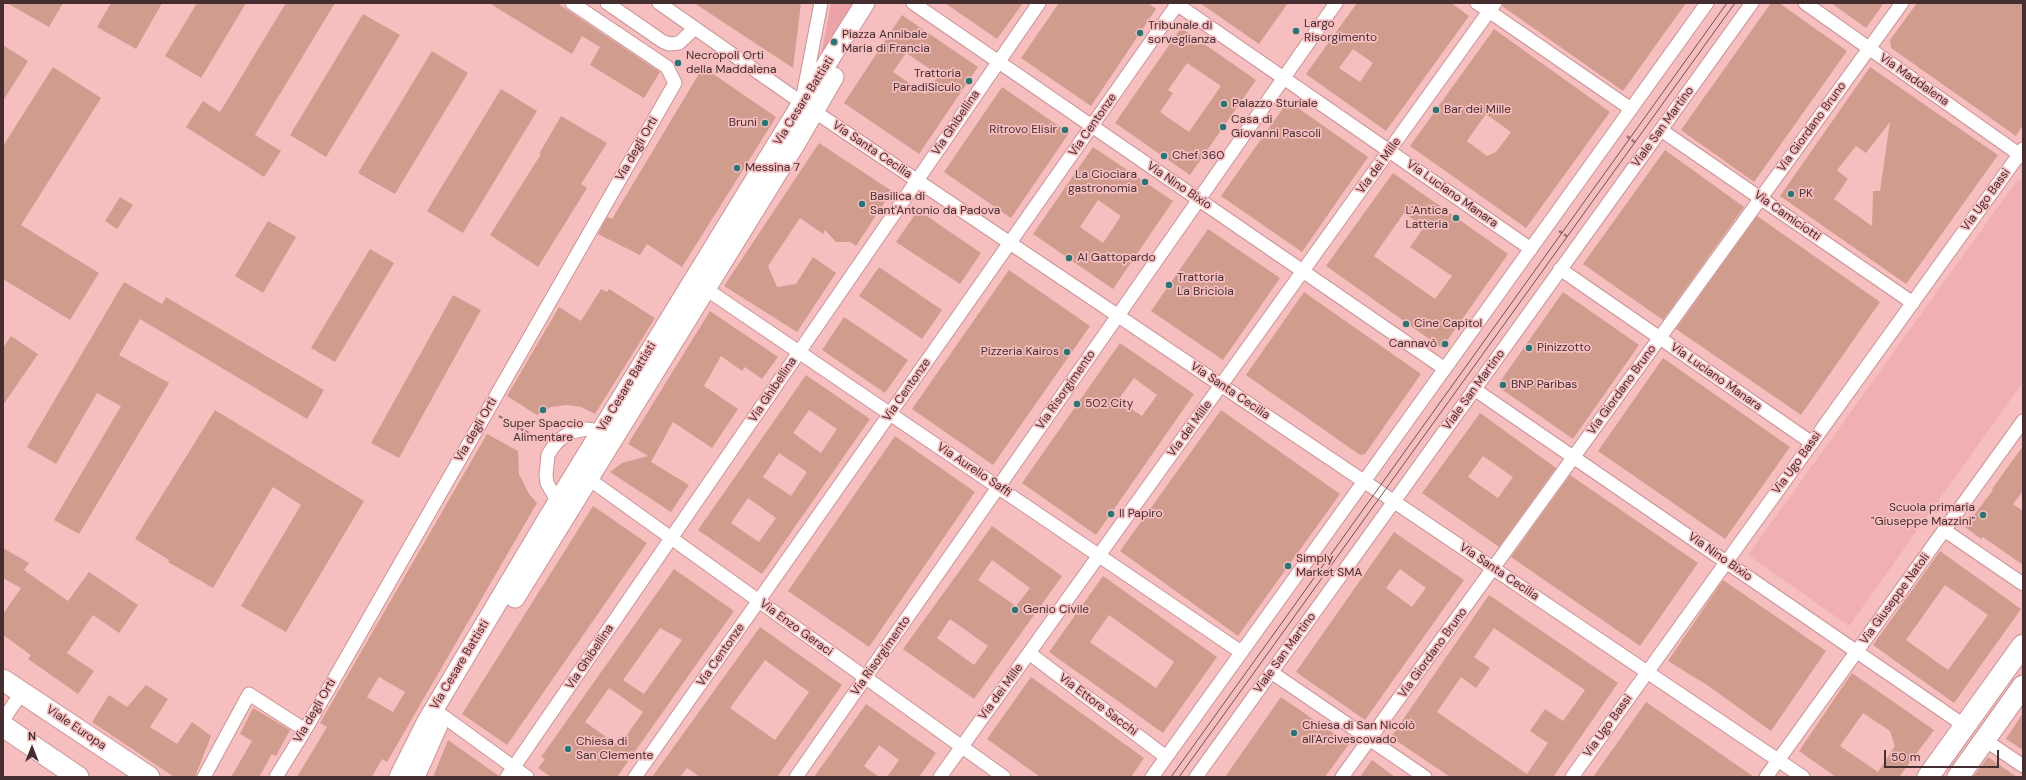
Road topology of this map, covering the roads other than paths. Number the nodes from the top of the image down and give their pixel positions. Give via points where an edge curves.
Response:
1 (572, 3) edge
2 (607, 3) edge
3 (658, 3) edge
4 (821, 3) edge
5 (865, 3) edge
6 (879, 3) edge
7 (913, 3) edge
8 (1039, 3) edge
9 (1177, 3) edge
10 (1336, 3) edge
11 (1477, 3) edge
12 (1708, 3) edge
13 (1752, 3) edge
14 (1805, 3) edge
15 (1902, 3) edge
16 (1492, 7) edge
17 (674, 8) edge
18 (695, 28) junction
19 (1869, 49) junction
20 (998, 62) junction
21 (1284, 78) junction
22 (808, 107) junction
23 (1631, 109) junction
24 (1092, 126) junction
25 (1661, 130) junction
26 (1389, 151) junction
27 (2022, 154) edge
28 (917, 180) junction
29 (1761, 199) junction
30 (1199, 200) junction
31 (1010, 243) junction
32 (1531, 249) junction
33 (1560, 269) junction
34 (1303, 271) junction
35 (706, 288) junction
36 (1912, 303) junction
37 (1118, 316) junction
38 (1660, 338) junction
39 (799, 352) junction
40 (1445, 369) junction
41 (1221, 385) junction
42 (1474, 389) junction
43 (890, 414) junction
44 (2023, 421) edge
45 (601, 431) junction
46 (1812, 443) junction
47 (1574, 457) junction
48 (589, 479) junction
49 (1364, 481) junction
50 (998, 487) junction
51 (558, 500) junction
52 (1394, 501) junction
53 (1944, 530) junction
54 (671, 538) junction
55 (1099, 556) junction
56 (1726, 562) junction
57 (1493, 569) junction
58 (2023, 584) edge
59 (759, 601) junction
60 (2023, 645) edge
61 (1241, 652) junction
62 (1857, 652) junction
63 (1029, 653) junction
64 (1271, 672) junction
65 (1647, 672) junction
66 (865, 677) junction
67 (3, 680) edge
68 (2023, 686) edge
69 (22, 692) junction
70 (442, 716) junction
71 (3, 720) edge
72 (3, 726) edge
73 (1964, 726) junction
74 (305, 730) junction
75 (1370, 740) junction
76 (1984, 740) junction
77 (962, 747) junction
78 (1166, 757) junction
79 (1778, 760) junction
80 (2023, 766) edge
81 (511, 772) edge
82 (403, 775) edge
83 (78, 777) edge
84 (149, 777) edge
85 (204, 777) edge
86 (276, 777) edge
87 (528, 777) edge
88 (635, 777) edge
89 (796, 777) edge
90 (940, 777) edge
91 (1004, 777) edge
92 (1152, 777) edge
93 (1196, 777) edge
94 (1342, 777) edge
95 (1425, 777) edge
96 (1572, 777) edge
97 (1766, 777) edge
98 (1803, 777) edge
99 (1928, 777) edge
100 (1958, 777) edge

1 - 74 street, Via degli Orti via 667,67 676,83
2 - 18 street via 669,44 679,44
3 - 17 street, Via Santa Cecilia
4 - 22 street
5 - 22 main road, Via Cesare Battisti
6 - 22 main road, Via Cesare Battisti
7 - 20 street, Via Nino Bixio
8 - 20 street, Via Ghibellina
9 - 21 street, Via Luciano Manara
9 - 24 street, Via Centonze
10 - 21 street, Via Risorgimento
11 - 16 street
12 - 23 street
13 - 25 street, Viale San Martino
14 - 19 street, Via Maddalena
15 - 19 street, Via Giordano Bruno
16 - 23 street
16 - 26 street, Via dei Mille
17 - 18 street, Via Santa Cecilia
18 - 22 street, Via Santa Cecilia
19 - 27 street, Via Maddalena
19 - 29 street, Via Giordano Bruno
20 - 24 street, Via Nino Bixio
20 - 28 street, Via Ghibellina
21 - 26 street, Via Luciano Manara
21 - 30 street, Via Risorgimento
22 - 28 street, Via Santa Cecilia
22 - 35 main road, Via Cesare Battisti
22 - 45 main road, Via Cesare Battisti
23 - 32 street
24 - 30 street, Via Nino Bixio
24 - 31 street, Via Centonze
25 - 29 street, Via Camiciotti
25 - 33 street, Viale San Martino
26 - 32 street, Via Luciano Manara
26 - 34 street, Via dei Mille
27 - 36 street, Via Ugo Bassi
28 - 31 street, Via Santa Cecilia
28 - 39 street, Via Ghibellina
29 - 36 street, Via Camiciotti
29 - 38 street, Via Giordano Bruno
30 - 34 street, Via Nino Bixio
30 - 37 street, Via Risorgimento
31 - 37 street, Via Santa Cecilia
31 - 43 street, Via Centonze
32 - 40 street
33 - 38 street, Via Luciano Manara
33 - 42 street, Viale San Martino
34 - 40 street, Via Nino Bixio
34 - 41 street, Via dei Mille
35 - 39 street, Via Aurelio Saffi
35 - 48 main road, Via Cesare Battisti
36 - 46 street, Via Ugo Bassi
37 - 41 street, Via Santa Cecilia
37 - 50 street, Via Risorgimento
38 - 46 street, Via Luciano Manara
38 - 47 street, Via Giordano Bruno
39 - 43 street, Via Aurelio Saffi
39 - 54 street, Via Ghibellina
40 - 49 street
41 - 49 street, Via Santa Cecilia
41 - 55 street, Via dei Mille
42 - 47 street, Via Nino Bixio
42 - 52 street, Viale San Martino
43 - 50 street, Via Aurelio Saffi
43 - 59 street, Via Centonze
44 - 53 street, Via Giuseppe Natoli
45 - 51 main road, Via Cesare Battisti
45 - 51 street via 587,429 571,432 559,440 548,455 547,483
46 - 56 street, Via Ugo Bassi
47 - 56 street, Via Nino Bixio
47 - 57 street, Via Giordano Bruno
48 - 54 street, Via Enzo Geraci
48 - 70 main road, Via Cesare Battisti
49 - 52 street, Via Santa Cecilia
49 - 61 street
50 - 55 street, Via Aurelio Saffi
50 - 66 street, Via Risorgimento
51 - 82 main road, Via Cesare Battisti via 427,721
52 - 57 street, Via Santa Cecilia
52 - 64 street, Viale San Martino
53 - 58 street
53 - 62 street, Via Giuseppe Natoli
54 - 59 street, Via Enzo Geraci
54 - 81 street, Via Ghibellina
55 - 61 street, Via Aurelio Saffi
55 - 63 street, Via dei Mille
56 - 62 street, Via Nino Bixio
56 - 65 street, Via Ugo Bassi
57 - 65 street, Via Santa Cecilia
57 - 75 street, Via Giordano Bruno
59 - 66 street, Via Enzo Geraci
59 - 88 street, Via Centonze
60 - 73 main road
61 - 78 street
62 - 73 street, Via Nino Bixio
62 - 79 street, Via Giuseppe Natoli
63 - 77 street, Via dei Mille
63 - 78 street, Via Ettore Sacchi
64 - 75 street
64 - 93 street, Viale San Martino
65 - 79 street, Via Santa Cecilia
65 - 96 street, Via Ugo Bassi
66 - 77 street, Via Enzo Geraci
66 - 89 street, Via Risorgimento
67 - 69 main road, Viale Europa
68 - 76 main road
69 - 71 street
69 - 84 main road, Viale Europa
70 - 81 street
70 - 82 main road, Via Cesare Battisti
72 - 83 main road
73 - 99 main road
74 - 85 street via 249,694
74 - 86 street, Via degli Orti
75 - 94 street, Via Giordano Bruno
75 - 95 street
76 - 80 street
76 - 100 main road
77 - 90 street, Via dei Mille
77 - 91 street, Via Enzo Geraci
78 - 92 street
79 - 97 street, Via Giuseppe Natoli
79 - 98 street, Via Santa Cecilia
81 - 87 street

